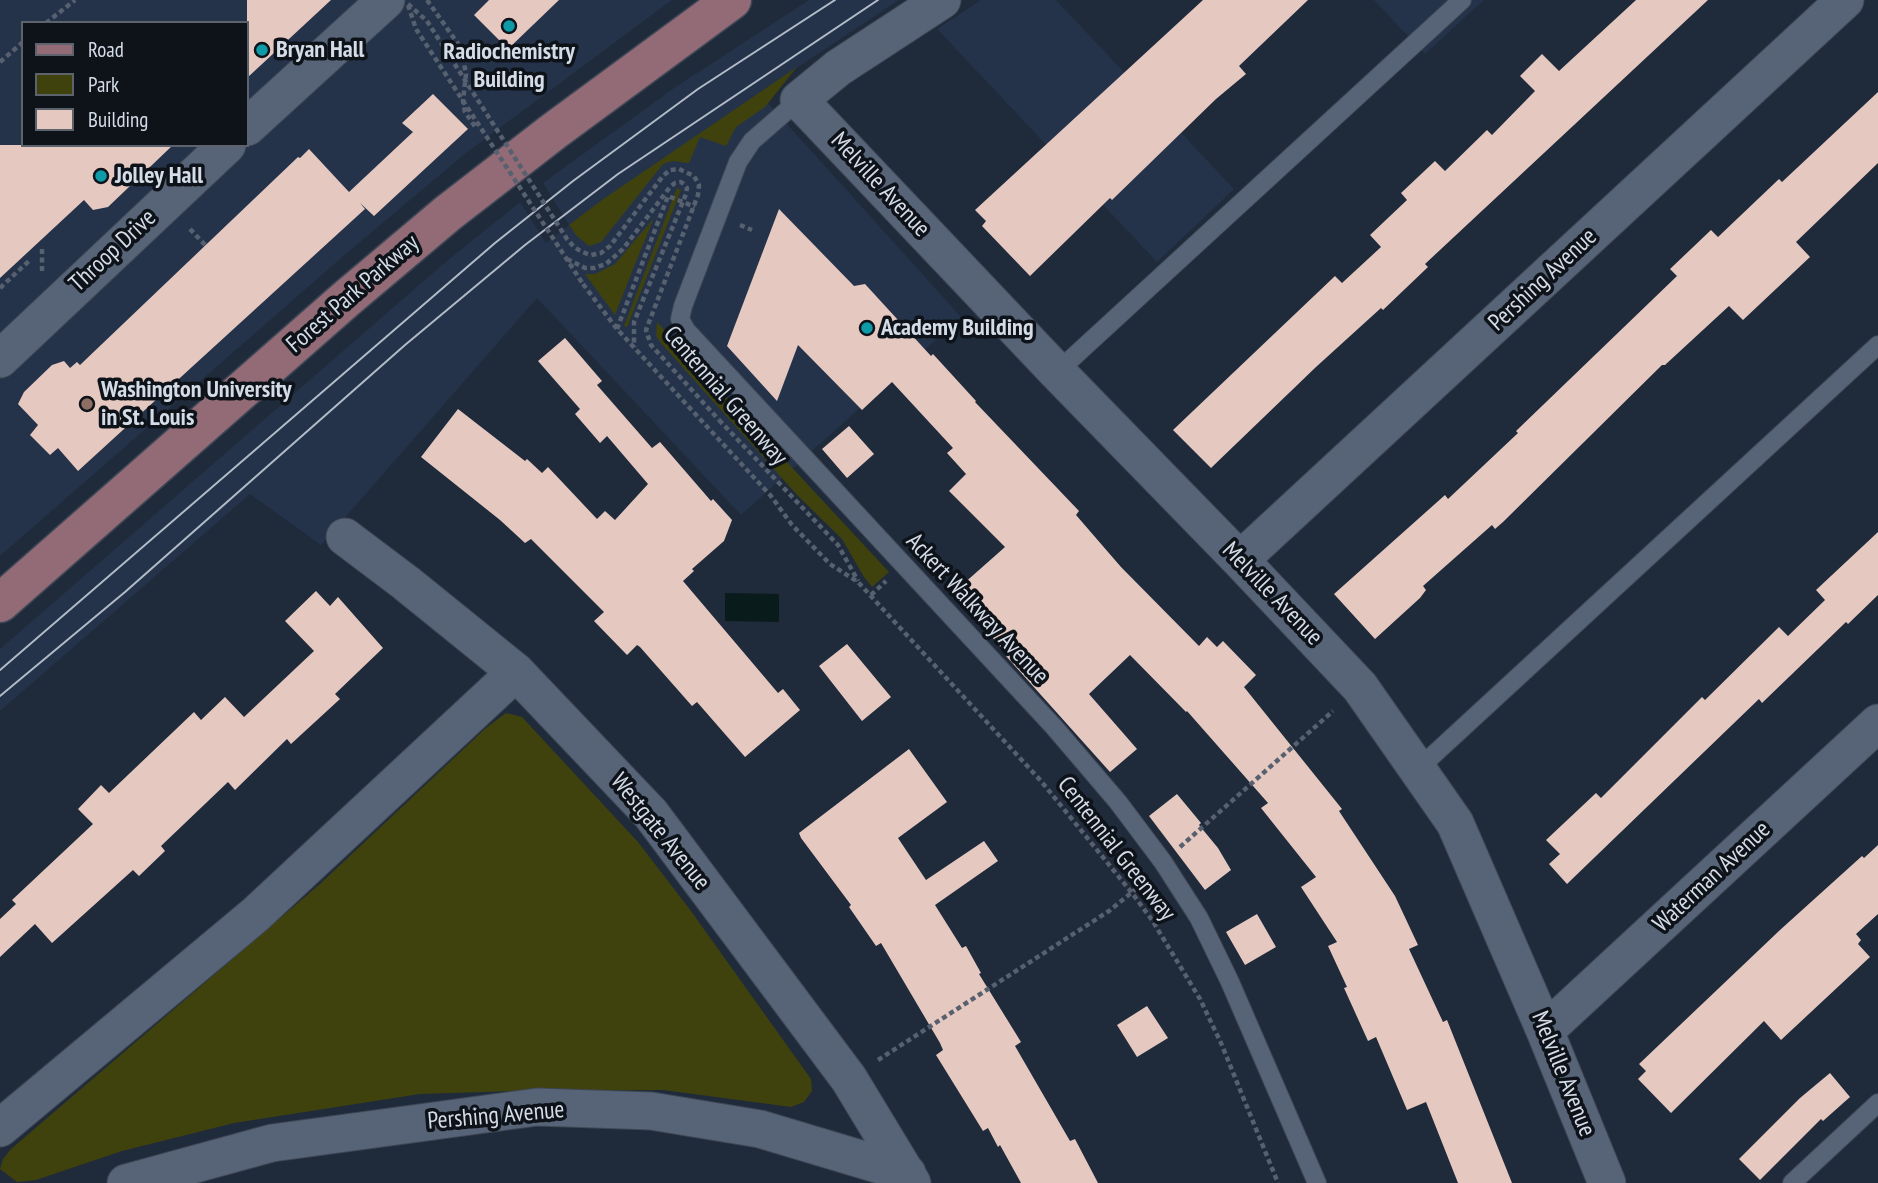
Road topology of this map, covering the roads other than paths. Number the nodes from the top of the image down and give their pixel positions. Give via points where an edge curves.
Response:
1 (732, 0) edge
2 (746, 0) edge
3 (942, 0) edge
4 (1462, 0) edge
5 (1846, 0) edge
6 (397, 2) edge
7 (691, 31) junction
8 (799, 100) junction
9 (248, 126) edge
10 (225, 147) edge
11 (1878, 345) edge
12 (0, 359) edge
13 (1057, 372) junction
14 (345, 537) dead end
15 (1240, 560) junction
16 (0, 603) edge
17 (516, 672) junction
18 (1878, 723) edge
19 (1418, 769) junction
20 (1545, 1031) junction
21 (1878, 1103) edge
22 (0, 1128) edge
23 (909, 1178) edge
24 (126, 1183) edge
25 (1317, 1183) edge
26 (1607, 1183) edge
27 (1792, 1183) edge

1 - 7 main road, Forest Park Parkway
2 - 7 main road, Forest Park Parkway
3 - 8 street via 838,68
4 - 13 lane
5 - 15 street, Pershing Avenue
6 - 9 street
7 - 16 main road, Forest Park Parkway via 448,213
8 - 13 street, Melville Avenue
8 - 25 lane, Ackert Walkway Avenue via 752,141 738,162 680,319 1054,727 1163,862 1199,918 1230,982
10 - 12 street, Throop Drive
11 - 19 lane
13 - 15 street, Melville Avenue
14 - 17 street, Westgate Avenue
15 - 19 street, Melville Avenue via 1360,687
17 - 22 street via 255,915
17 - 23 street, Westgate Avenue via 651,814 849,1079
18 - 20 street, Waterman Avenue
19 - 20 street, Melville Avenue via 1455,823
20 - 26 street, Melville Avenue
21 - 27 lane
23 - 24 street, Pershing Avenue via 760,1129 651,1111 537,1107 272,1143

